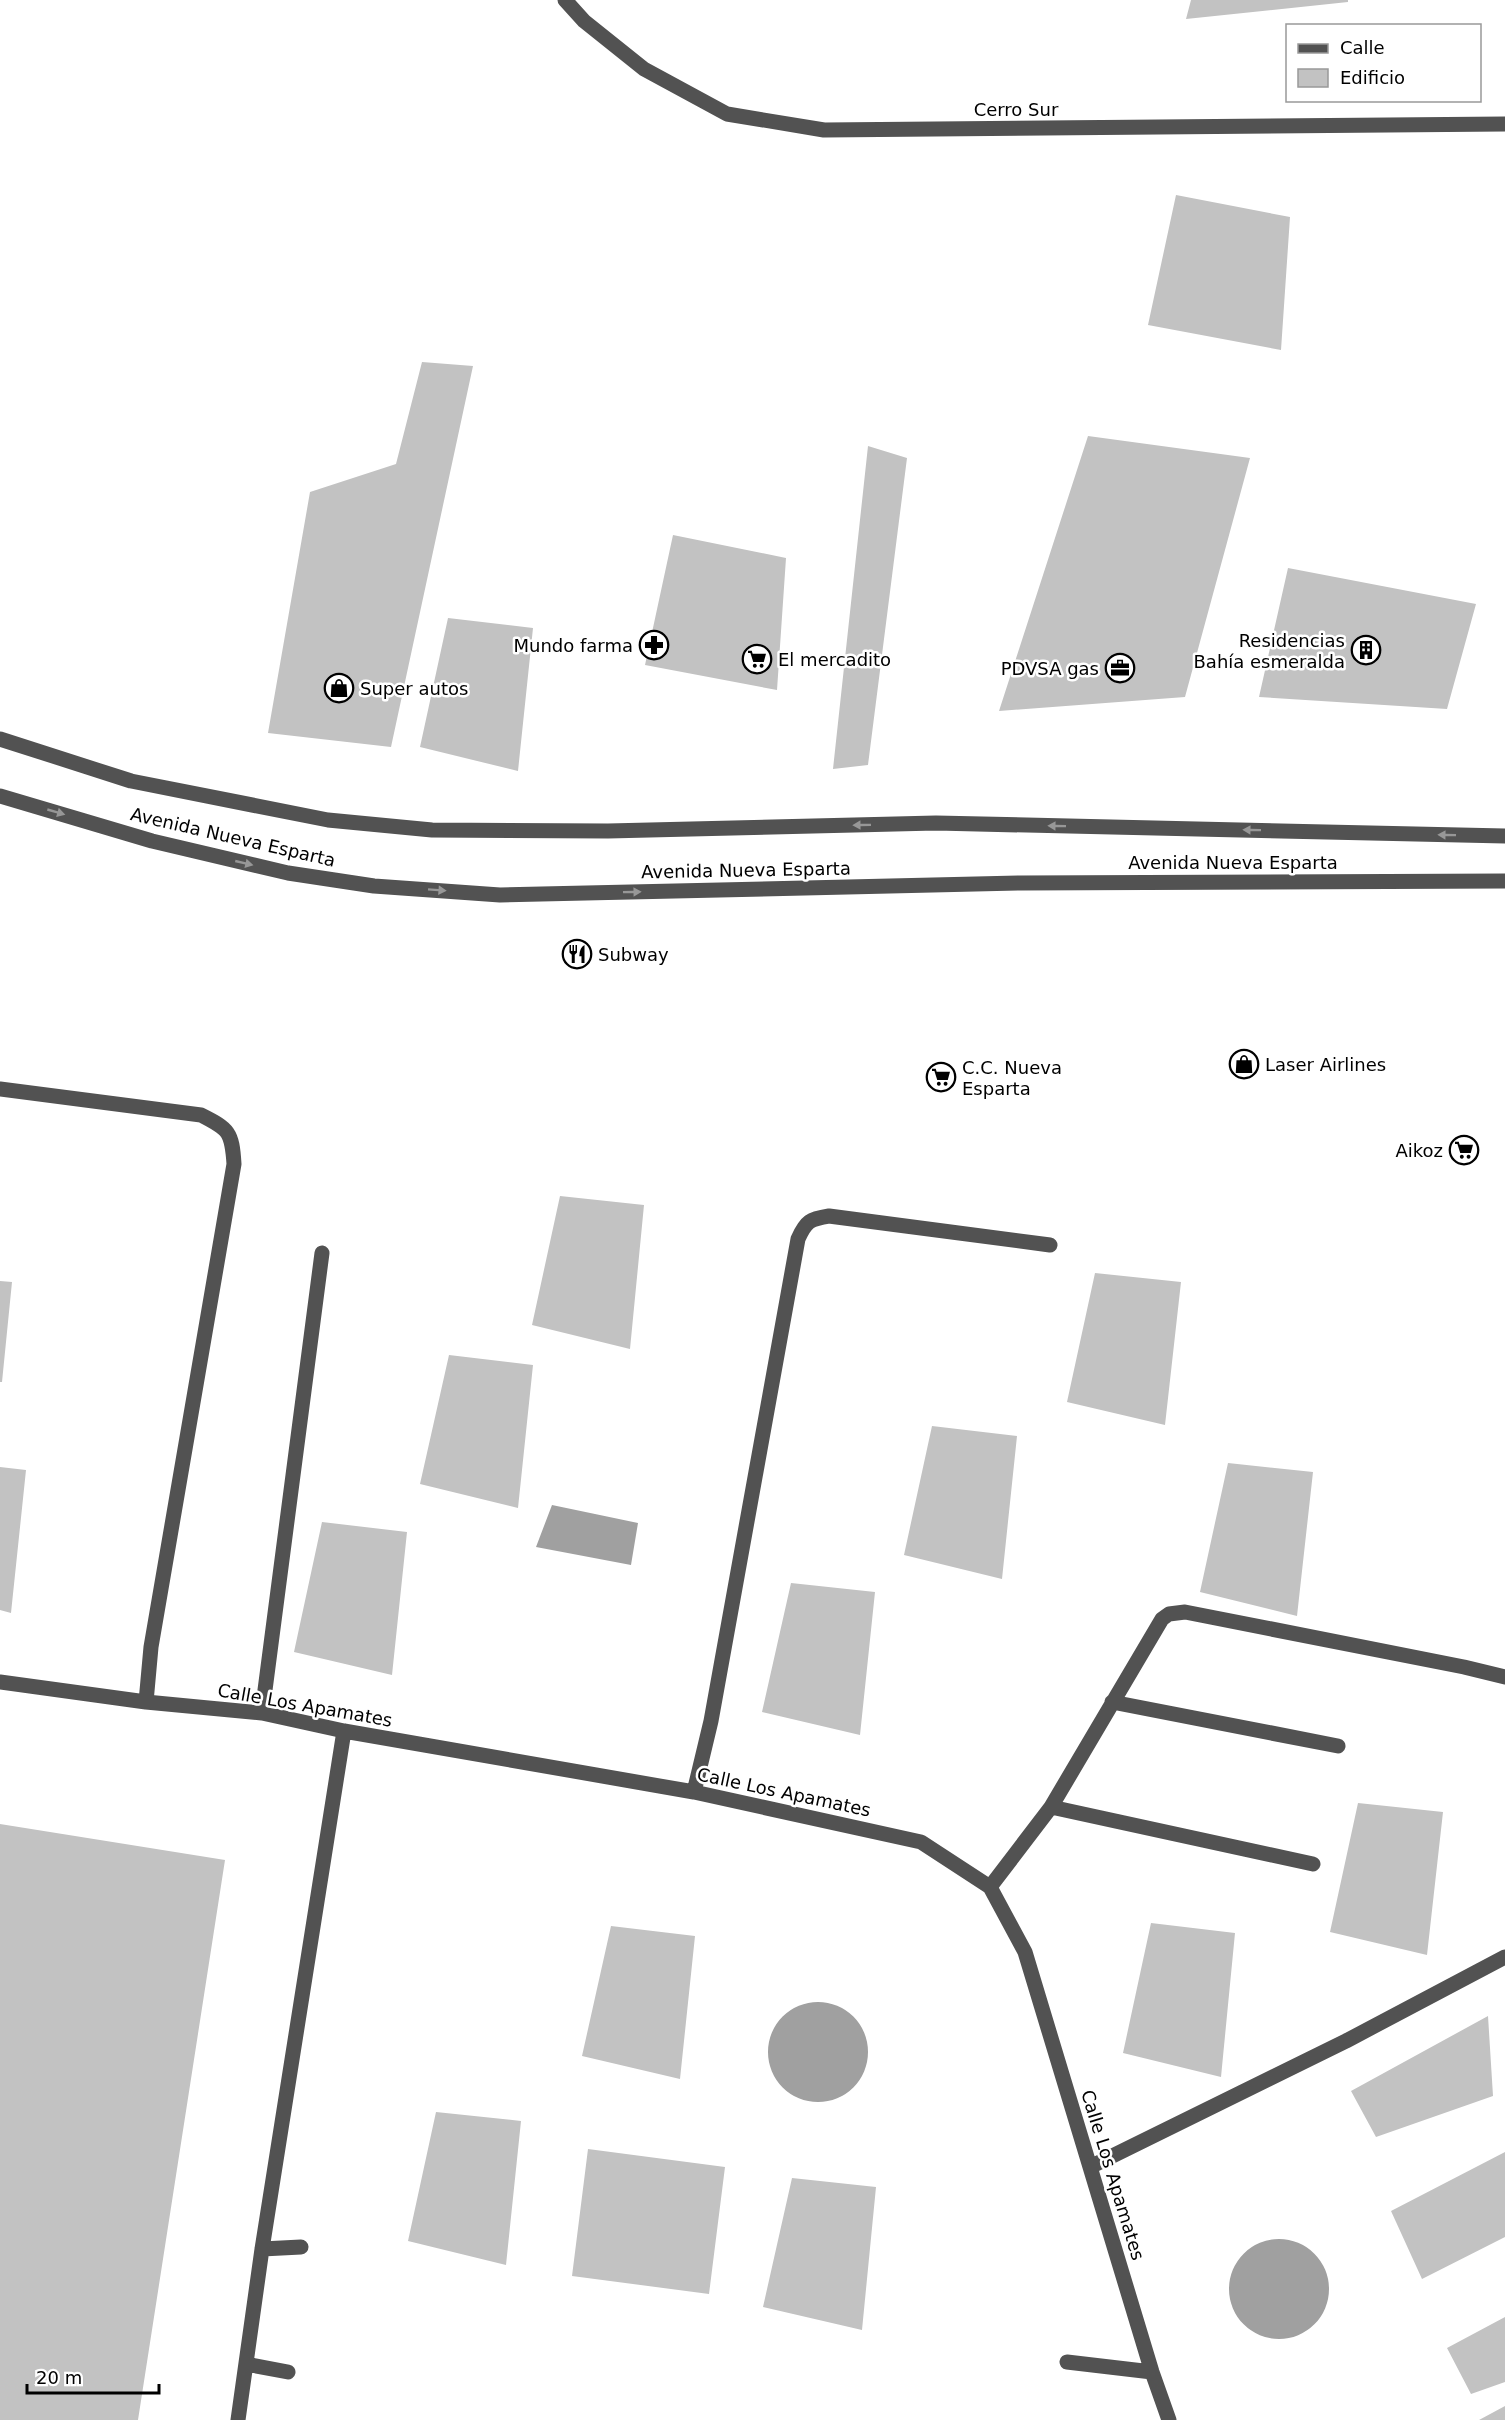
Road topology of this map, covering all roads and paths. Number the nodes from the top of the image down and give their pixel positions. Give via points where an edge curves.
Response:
1 (565, 0) edge
2 (1505, 124) edge
3 (0, 739) edge
4 (0, 796) edge
5 (1505, 836) edge
6 (1505, 881) edge
7 (0, 1089) edge
8 (1050, 1245) dead end
9 (322, 1253) dead end
10 (1505, 1677) edge
11 (0, 1682) edge
12 (146, 1702) junction
13 (1112, 1702) junction
14 (262, 1713) junction
15 (344, 1731) junction
16 (1338, 1746) dead end
17 (694, 1792) junction
18 (1051, 1808) junction
19 (1313, 1864) dead end
20 (990, 1887) junction
21 (1505, 1957) edge
22 (1090, 2167) junction
23 (301, 2247) dead end
24 (262, 2249) junction
25 (1066, 2362) dead end
26 (246, 2364) junction
27 (288, 2372) dead end
28 (1152, 2372) junction
29 (238, 2420) edge
30 (1169, 2420) edge

1 - 2 street, Cerro Sur via 584,21 644,69 727,114 824,130
5 -> 3 street, Avenida Nueva Esparta via 936,823 608,831 432,830 328,820 131,781
4 -> 6 street, Avenida Nueva Esparta via 152,841 288,873 374,886 500,895 1021,883
7 - 12 street via 201,1115 221,1125 233,1140 234,1164 151,1647
8 - 17 street via 829,1216 805,1224 798,1239 713,1710
9 - 14 street
10 - 13 street via 1176,1612 1162,1619
11 - 12 street, Calle Los Apamates
12 - 14 street, Calle Los Apamates
13 - 16 street
13 - 18 street
14 - 15 street, Calle Los Apamates
15 - 17 street, Calle Los Apamates
15 - 24 street
17 - 20 street, Calle Los Apamates via 921,1842
18 - 19 street
18 - 20 street
20 - 22 street, Calle Los Apamates via 1025,1952
21 - 22 street via 1346,2041
22 - 28 street, Calle Los Apamates
23 - 24 street
24 - 26 street
25 - 28 street
26 - 27 street
26 - 29 street
28 - 30 street, Calle Los Apamates

